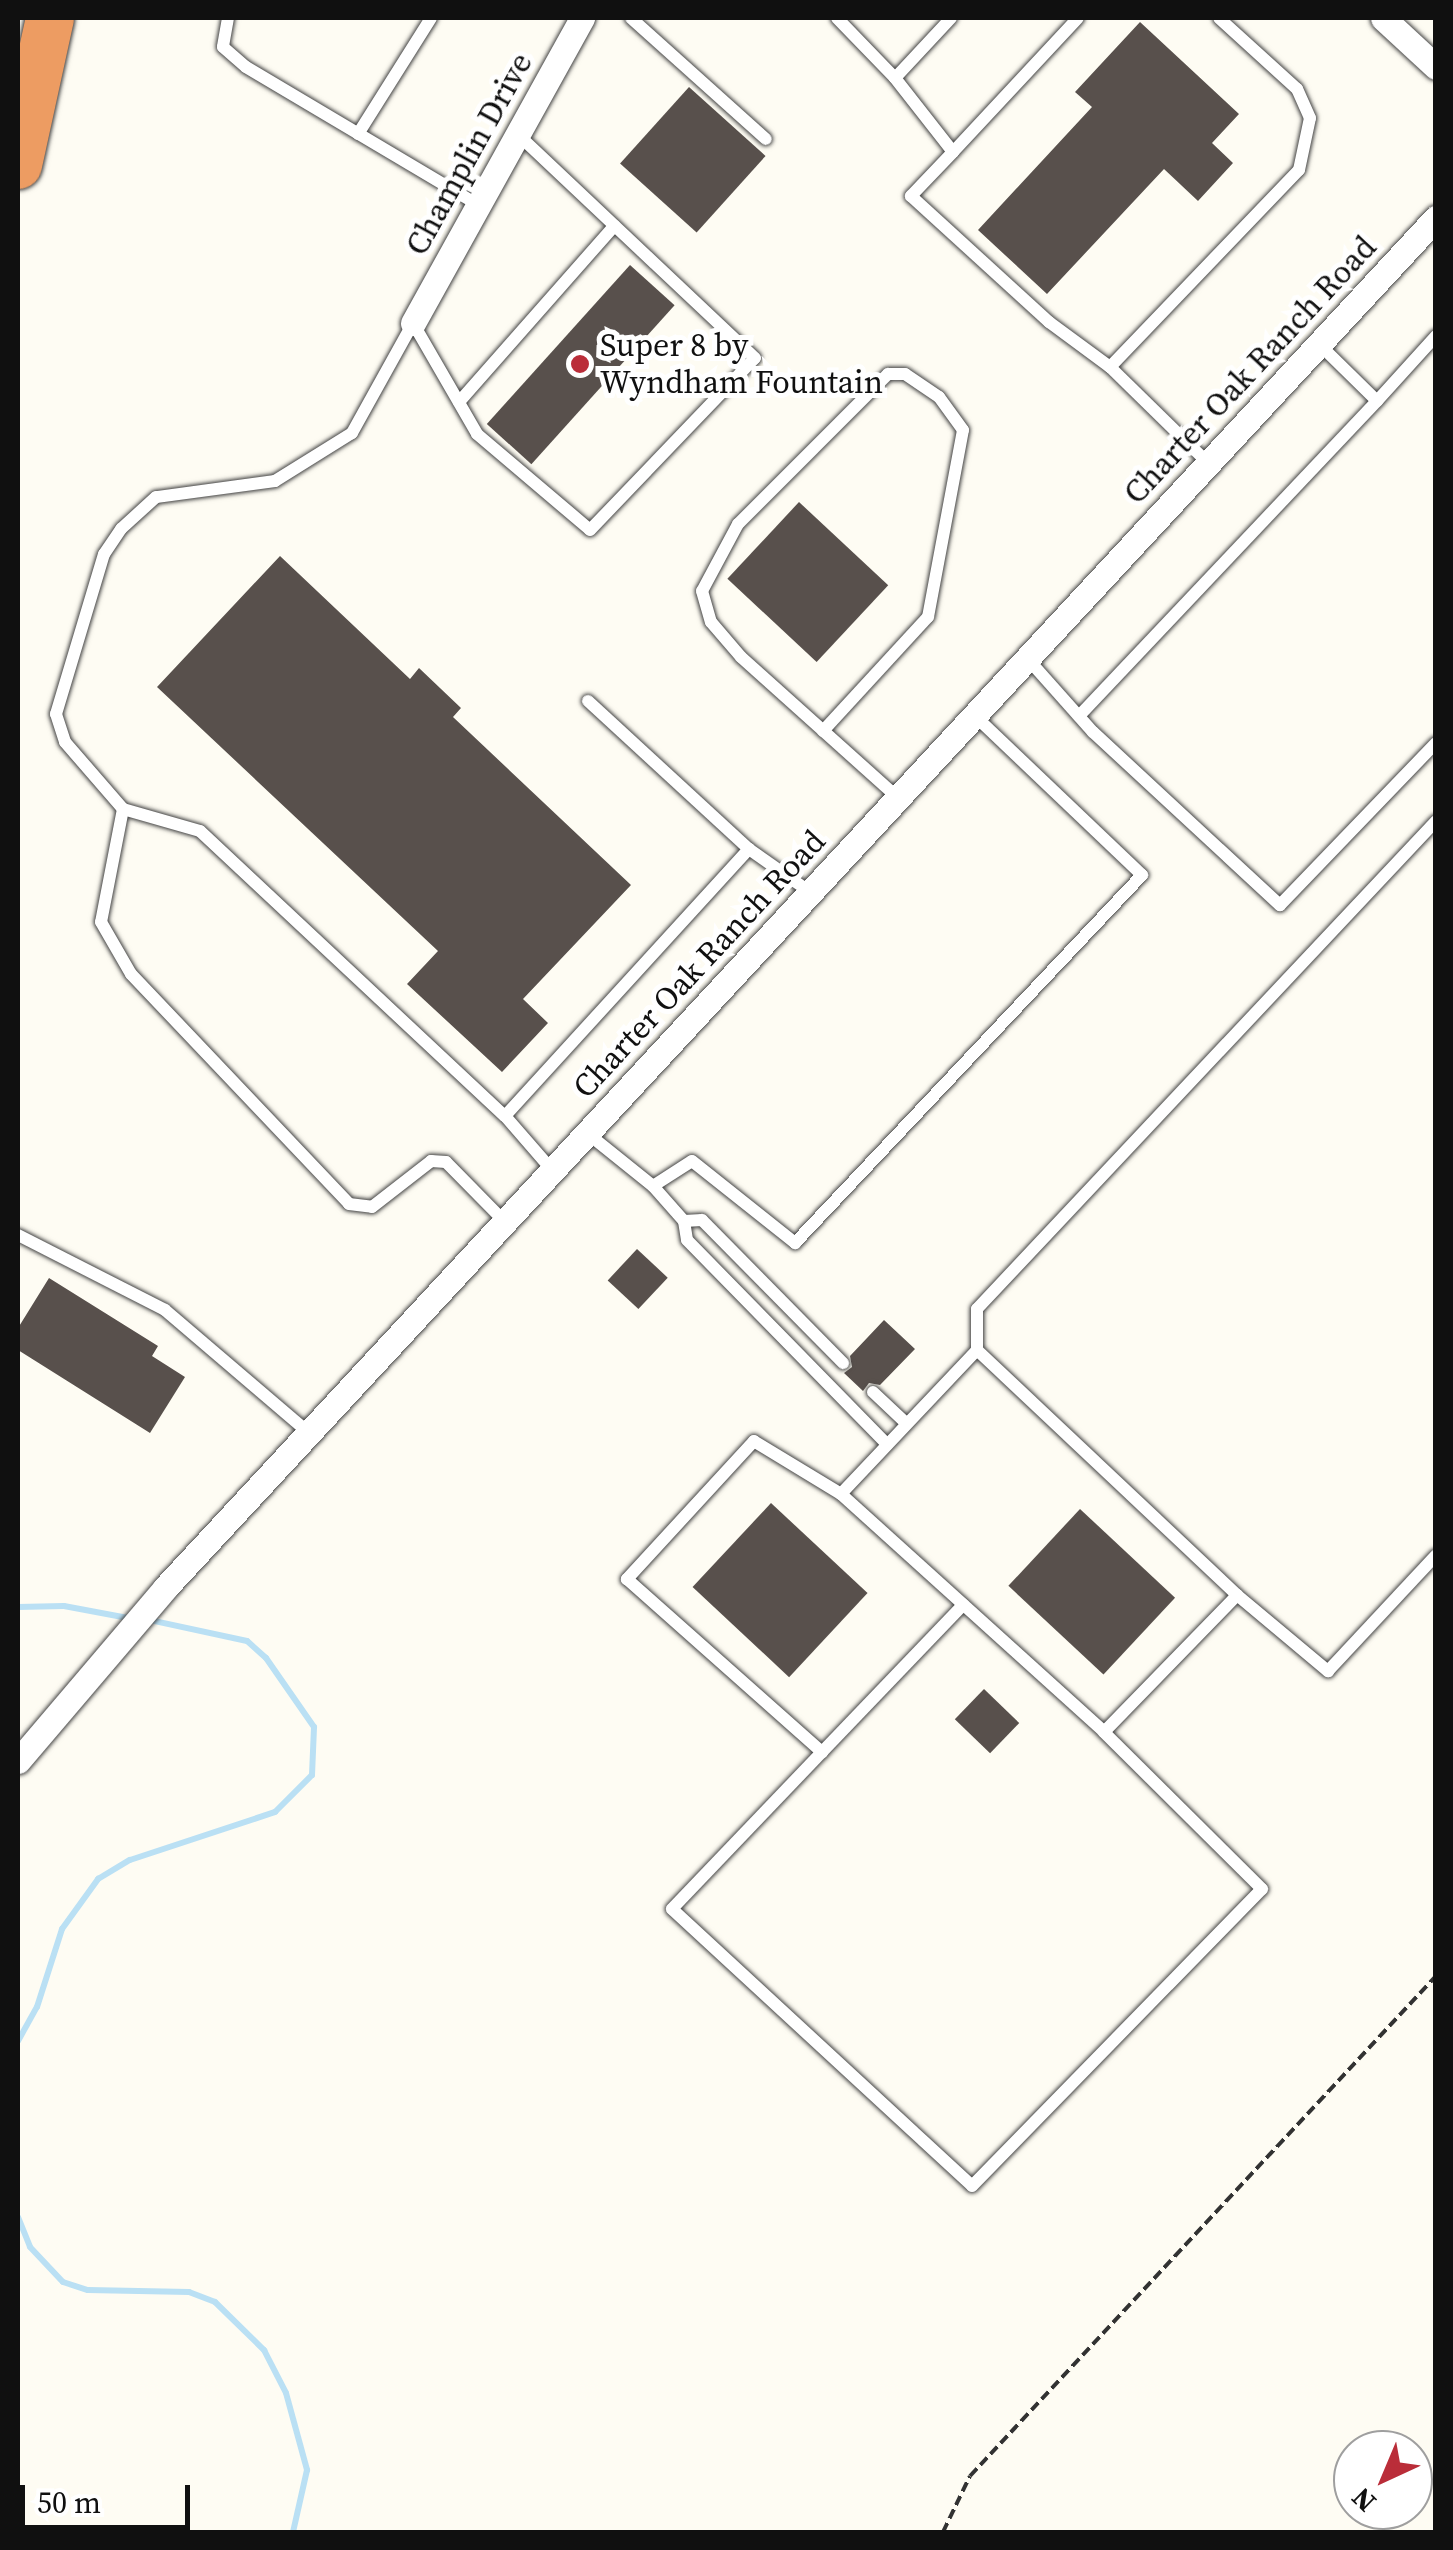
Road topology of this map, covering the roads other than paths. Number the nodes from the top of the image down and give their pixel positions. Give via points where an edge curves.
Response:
1 (50, 18) edge
2 (68, 18) edge
3 (228, 18) edge
4 (431, 18) edge
5 (582, 18) edge
6 (631, 18) edge
7 (837, 18) edge
8 (951, 18) edge
9 (1078, 18) edge
10 (1219, 18) edge
11 (1393, 21) edge
12 (1436, 67) edge
13 (896, 78) junction
14 (358, 134) junction
15 (517, 134) junction
16 (766, 138) dead end
17 (22, 146) edge
18 (953, 152) junction
19 (478, 205) junction
20 (1436, 218) edge
21 (614, 226) junction
22 (413, 322) junction
23 (1436, 336) edge
24 (1319, 344) junction
25 (1110, 367) junction
26 (1377, 401) junction
27 (459, 402) junction
28 (1208, 462) junction
29 (1027, 658) junction
30 (588, 701) dead end
31 (974, 715) junction
32 (1079, 716) junction
33 (824, 731) junction
34 (1436, 743) edge
35 (898, 798) junction
36 (123, 808) junction
37 (1436, 822) edge
38 (749, 849) junction
39 (810, 892) junction
40 (505, 1116) junction
41 (587, 1133) junction
42 (552, 1170) junction
43 (653, 1186) junction
44 (684, 1221) junction
45 (505, 1222) junction
46 (18, 1235) edge
47 (976, 1350) junction
48 (843, 1363) dead end
49 (873, 1392) dead end
50 (906, 1423) junction
51 (309, 1433) junction
52 (887, 1444) junction
53 (841, 1494) junction
54 (1436, 1555) edge
55 (1237, 1595) junction
56 (963, 1604) junction
57 (1104, 1732) junction
58 (822, 1752) junction
59 (18, 1761) edge

1 - 17 highway
2 - 17 highway
3 - 14 lane via 224,46 246,67
4 - 14 lane
5 - 15 street, Champlin Drive
6 - 16 lane
7 - 13 lane
8 - 13 lane
9 - 18 lane
10 - 25 lane via 1298,90 1310,118 1299,170
11 - 12 street
13 - 18 lane
14 - 19 lane
15 - 19 street, Champlin Drive
15 - 21 lane
18 - 25 lane via 911,196 1049,322
19 - 22 street, Champlin Drive
20 - 24 street, Charter Oak Ranch Road
21 - 27 lane
21 - 27 lane via 755,358 590,530 477,434
22 - 27 lane
22 - 36 lane via 352,433 275,482 156,497 104,554 56,714 65,742
23 - 26 lane
24 - 26 lane
24 - 28 street, Charter Oak Ranch Road
25 - 28 lane
26 - 32 lane
28 - 29 street, Charter Oak Ranch Road
29 - 31 street, Charter Oak Ranch Road
29 - 32 lane
30 - 38 lane
31 - 35 street, Charter Oak Ranch Road
31 - 43 lane via 1142,875 795,1243 692,1161
32 - 34 lane via 1280,905
33 - 33 lane via 741,657 711,622 702,591 738,524 888,374 905,374 939,398 963,430 928,617
33 - 35 lane
35 - 39 street, Charter Oak Ranch Road
36 - 40 lane via 200,831
36 - 45 lane via 102,922 131,974 349,1204 372,1207 431,1161 446,1162
37 - 47 lane via 977,1309
38 - 39 lane
38 - 40 lane
39 - 41 street, Charter Oak Ranch Road
40 - 42 lane
41 - 42 street, Charter Oak Ranch Road
41 - 43 lane
42 - 45 street, Charter Oak Ranch Road
43 - 44 lane
44 - 48 lane via 702,1220
44 - 52 lane via 687,1240
45 - 51 street, Charter Oak Ranch Road
46 - 51 lane via 165,1310
47 - 50 lane
47 - 55 lane
49 - 50 lane
50 - 52 lane
51 - 59 street, Charter Oak Ranch Road
52 - 53 lane
53 - 56 lane
53 - 58 lane via 754,1441 626,1579
54 - 55 lane via 1328,1671
55 - 57 lane
56 - 57 lane
56 - 58 lane
57 - 58 lane via 1262,1889 972,2186 672,1908

